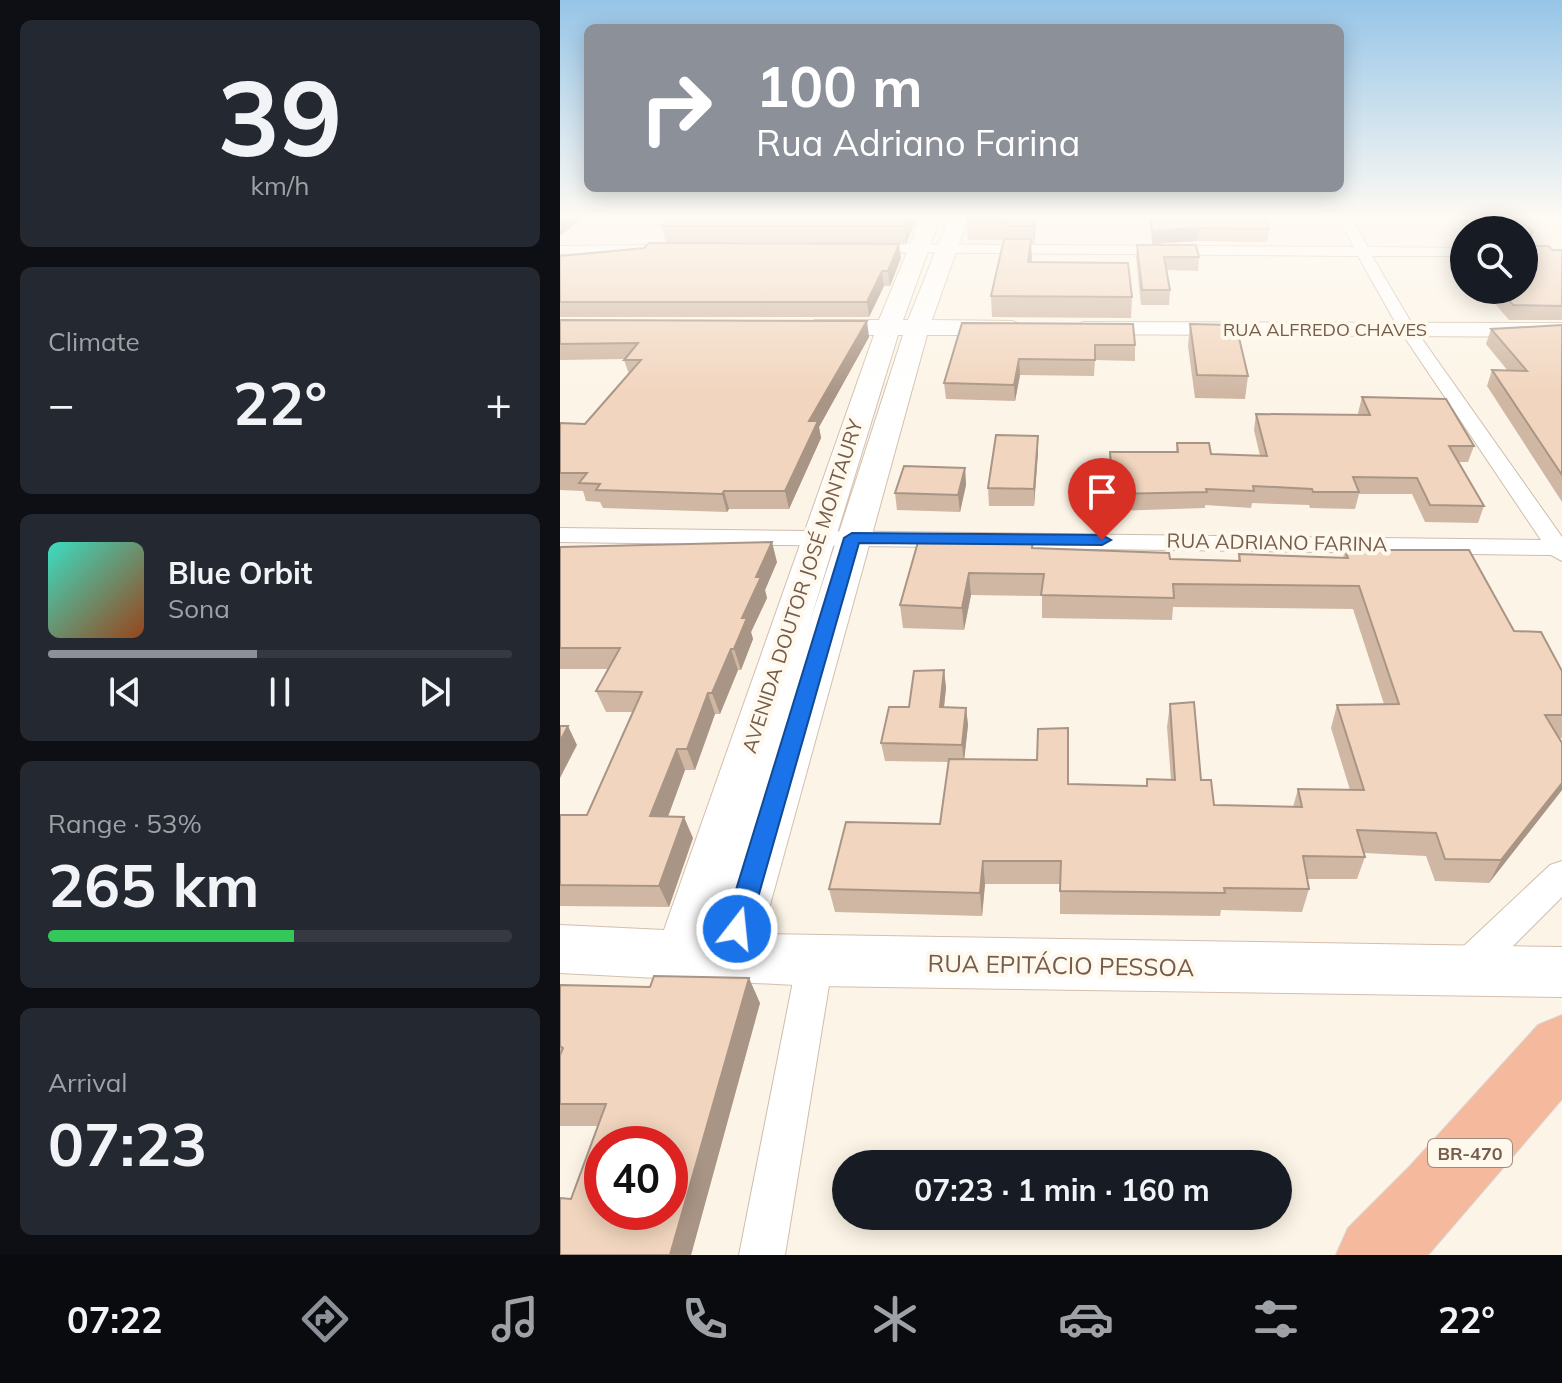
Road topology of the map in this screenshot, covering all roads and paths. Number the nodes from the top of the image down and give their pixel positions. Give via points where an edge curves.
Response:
1 (922, 277) edge
2 (1376, 277) edge
3 (794, 327) edge
4 (902, 328) junction
5 (1407, 329) junction
6 (1562, 330) edge
7 (560, 535) edge
8 (835, 538) junction
9 (1561, 550) edge
10 (1562, 875) edge
11 (560, 949) edge
12 (704, 957) junction
13 (815, 961) junction
14 (1464, 971) junction
15 (1562, 972) edge
16 (1562, 1048) edge
17 (762, 1255) edge
18 (1375, 1255) edge

1 - 4 street, AVENIDA DOUTOR JOSÉ MONTAURY
2 - 5 street
3 - 4 street, RUA ALFREDO CHAVES
4 - 5 street, RUA ALFREDO CHAVES
4 - 8 street, AVENIDA DOUTOR JOSÉ MONTAURY
5 - 6 street, RUA ALFREDO CHAVES
5 - 9 street
7 - 8 street, RUA ADRIANO FARINA
8 - 9 street, RUA ADRIANO FARINA
8 - 12 street, AVENIDA DOUTOR JOSÉ MONTAURY
10 - 14 street
11 - 12 street, RUA EPITÁCIO PESSOA
12 - 13 street, RUA EPITÁCIO PESSOA
13 - 14 street, RUA EPITÁCIO PESSOA
13 - 17 street
14 - 15 street, RUA EPITÁCIO PESSOA
16 - 18 highway, BR-470

